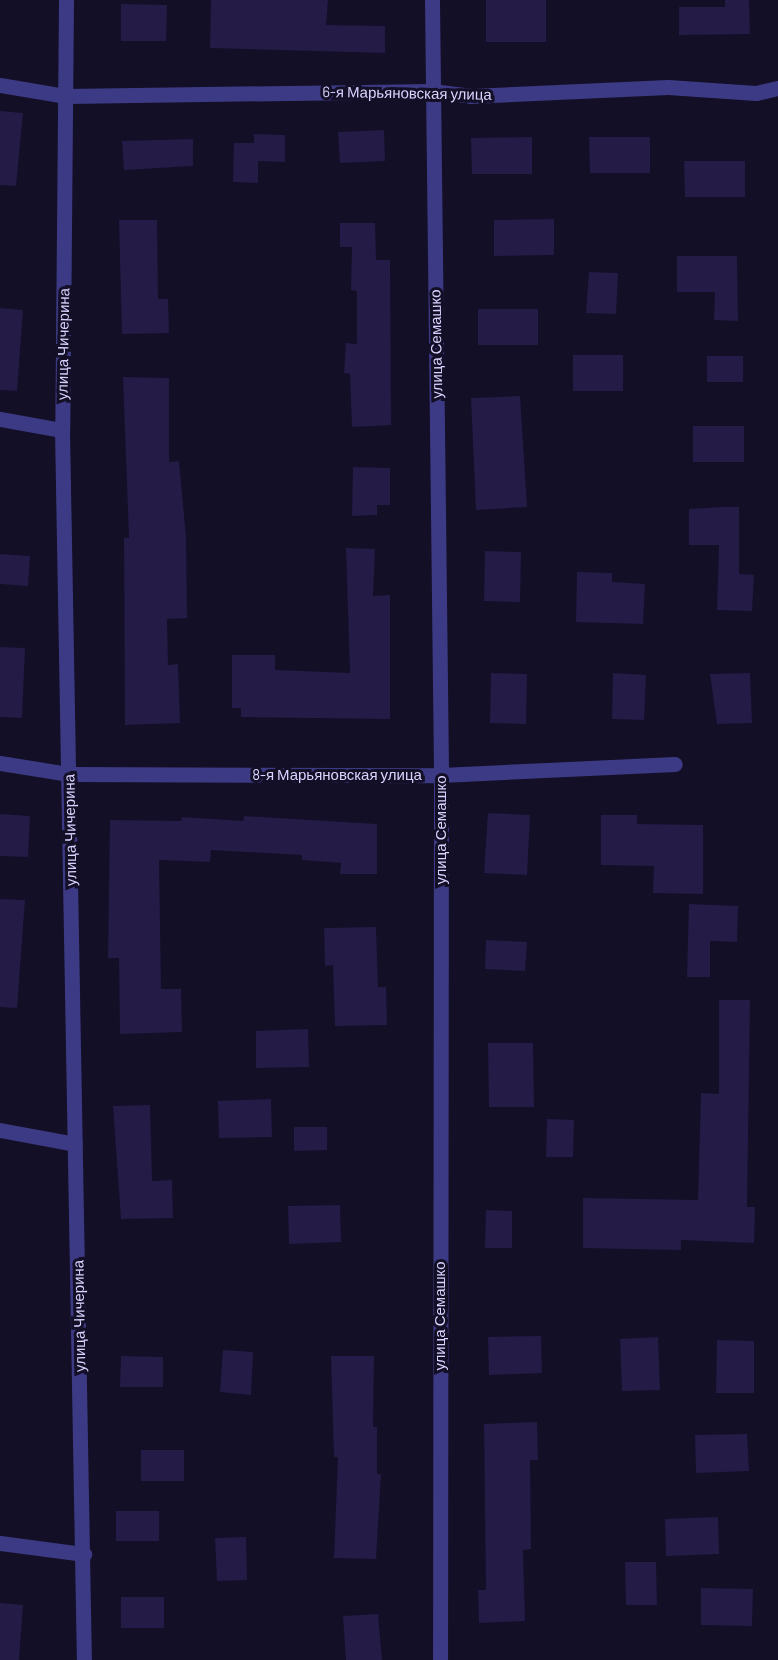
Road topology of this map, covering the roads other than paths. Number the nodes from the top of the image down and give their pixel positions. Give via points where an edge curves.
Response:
1 (66, 0) edge
2 (432, 0) edge
3 (0, 85) edge
4 (778, 88) edge
5 (432, 91) junction
6 (66, 96) junction
7 (0, 419) edge
8 (62, 430) junction
9 (0, 764) edge
10 (675, 764) dead end
11 (69, 774) junction
12 (441, 775) junction
13 (0, 1130) edge
14 (75, 1144) junction
15 (0, 1544) edge
16 (84, 1554) junction
17 (84, 1660) edge
18 (440, 1660) edge

1 - 6 street, улица Чичерина
2 - 5 street, улица Семашко
3 - 6 street, 6-я Марьяновская улица
4 - 5 street, 6-я Марьяновская улица via 756,93 668,87 470,96
5 - 6 street, 6-я Марьяновская улица
5 - 12 street, улица Семашко
6 - 8 street, улица Чичерина
7 - 8 street
8 - 11 street, улица Чичерина
9 - 11 street, 8-я Марьяновская улица
10 - 12 street, 8-я Марьяновская улица
11 - 12 street, 8-я Марьяновская улица
11 - 14 street, улица Чичерина
12 - 18 street, улица Семашко
13 - 14 street
14 - 16 street, улица Чичерина
15 - 16 street
16 - 17 street, улица Чичерина

